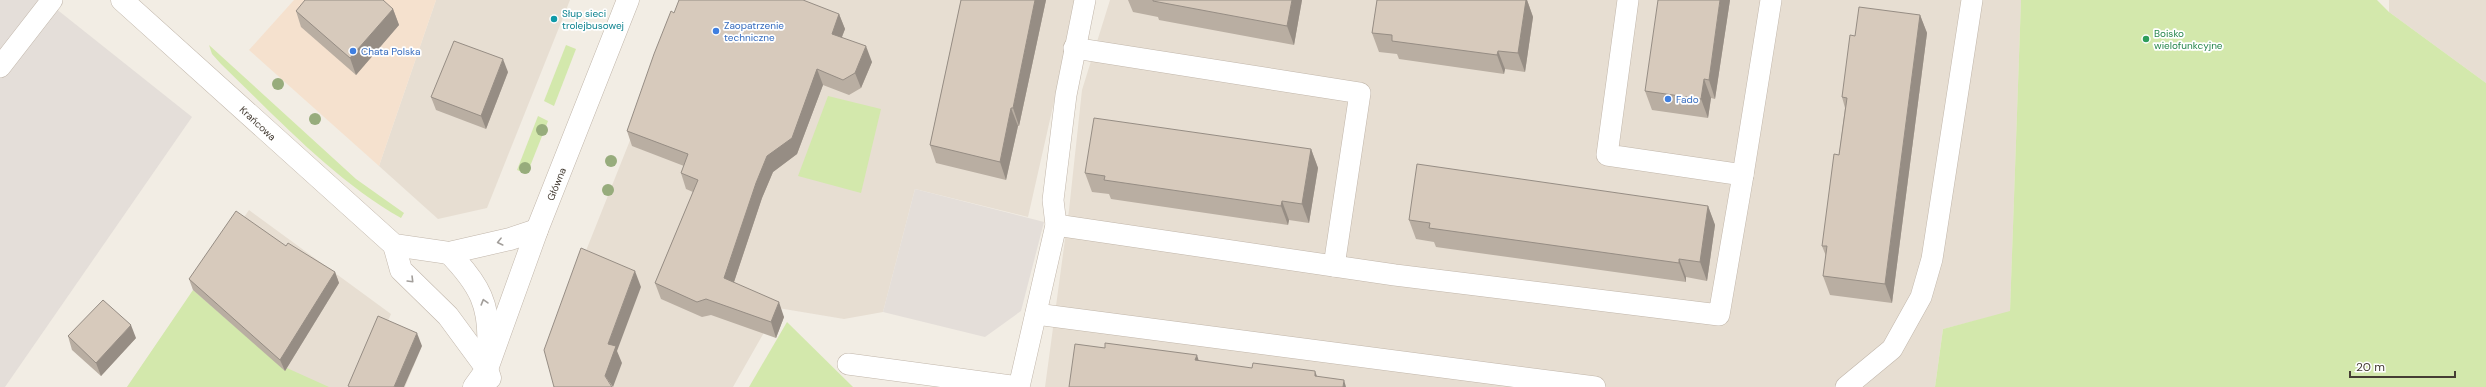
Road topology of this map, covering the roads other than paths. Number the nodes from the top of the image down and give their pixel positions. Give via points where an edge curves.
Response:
1 (52, 0) edge
2 (122, 0) edge
3 (628, 0) edge
4 (1085, 0) edge
5 (1628, 0) edge
6 (1771, 0) edge
7 (1972, 0) edge
8 (1074, 48) junction
9 (0, 67) edge
10 (1742, 175) junction
11 (1056, 225) junction
12 (537, 230) junction
13 (394, 245) junction
14 (449, 253) junction
15 (1334, 266) junction
16 (1036, 314) junction
17 (848, 364) dead end
18 (490, 378) edge
19 (474, 387) edge
20 (1019, 387) edge
21 (1595, 387) edge
22 (1846, 387) edge

1 - 9 lane
2 - 13 street, Krańcowa
3 - 12 street, Główna
4 - 8 lane
5 - 10 lane via 1607,155
6 - 10 lane
7 - 22 lane via 1932,260 1921,297 1892,349
8 - 11 lane via 1053,200
8 - 15 lane via 1360,93
10 - 15 lane via 1719,315
11 - 15 lane
11 - 16 lane
12 -> 14 street
12 - 18 street, Główna
13 - 14 street
13 -> 18 street via 401,270 448,316
18 -> 14 street via 485,301 468,273
16 - 20 lane
16 - 21 lane
17 - 20 lane
18 - 19 street, Główna

